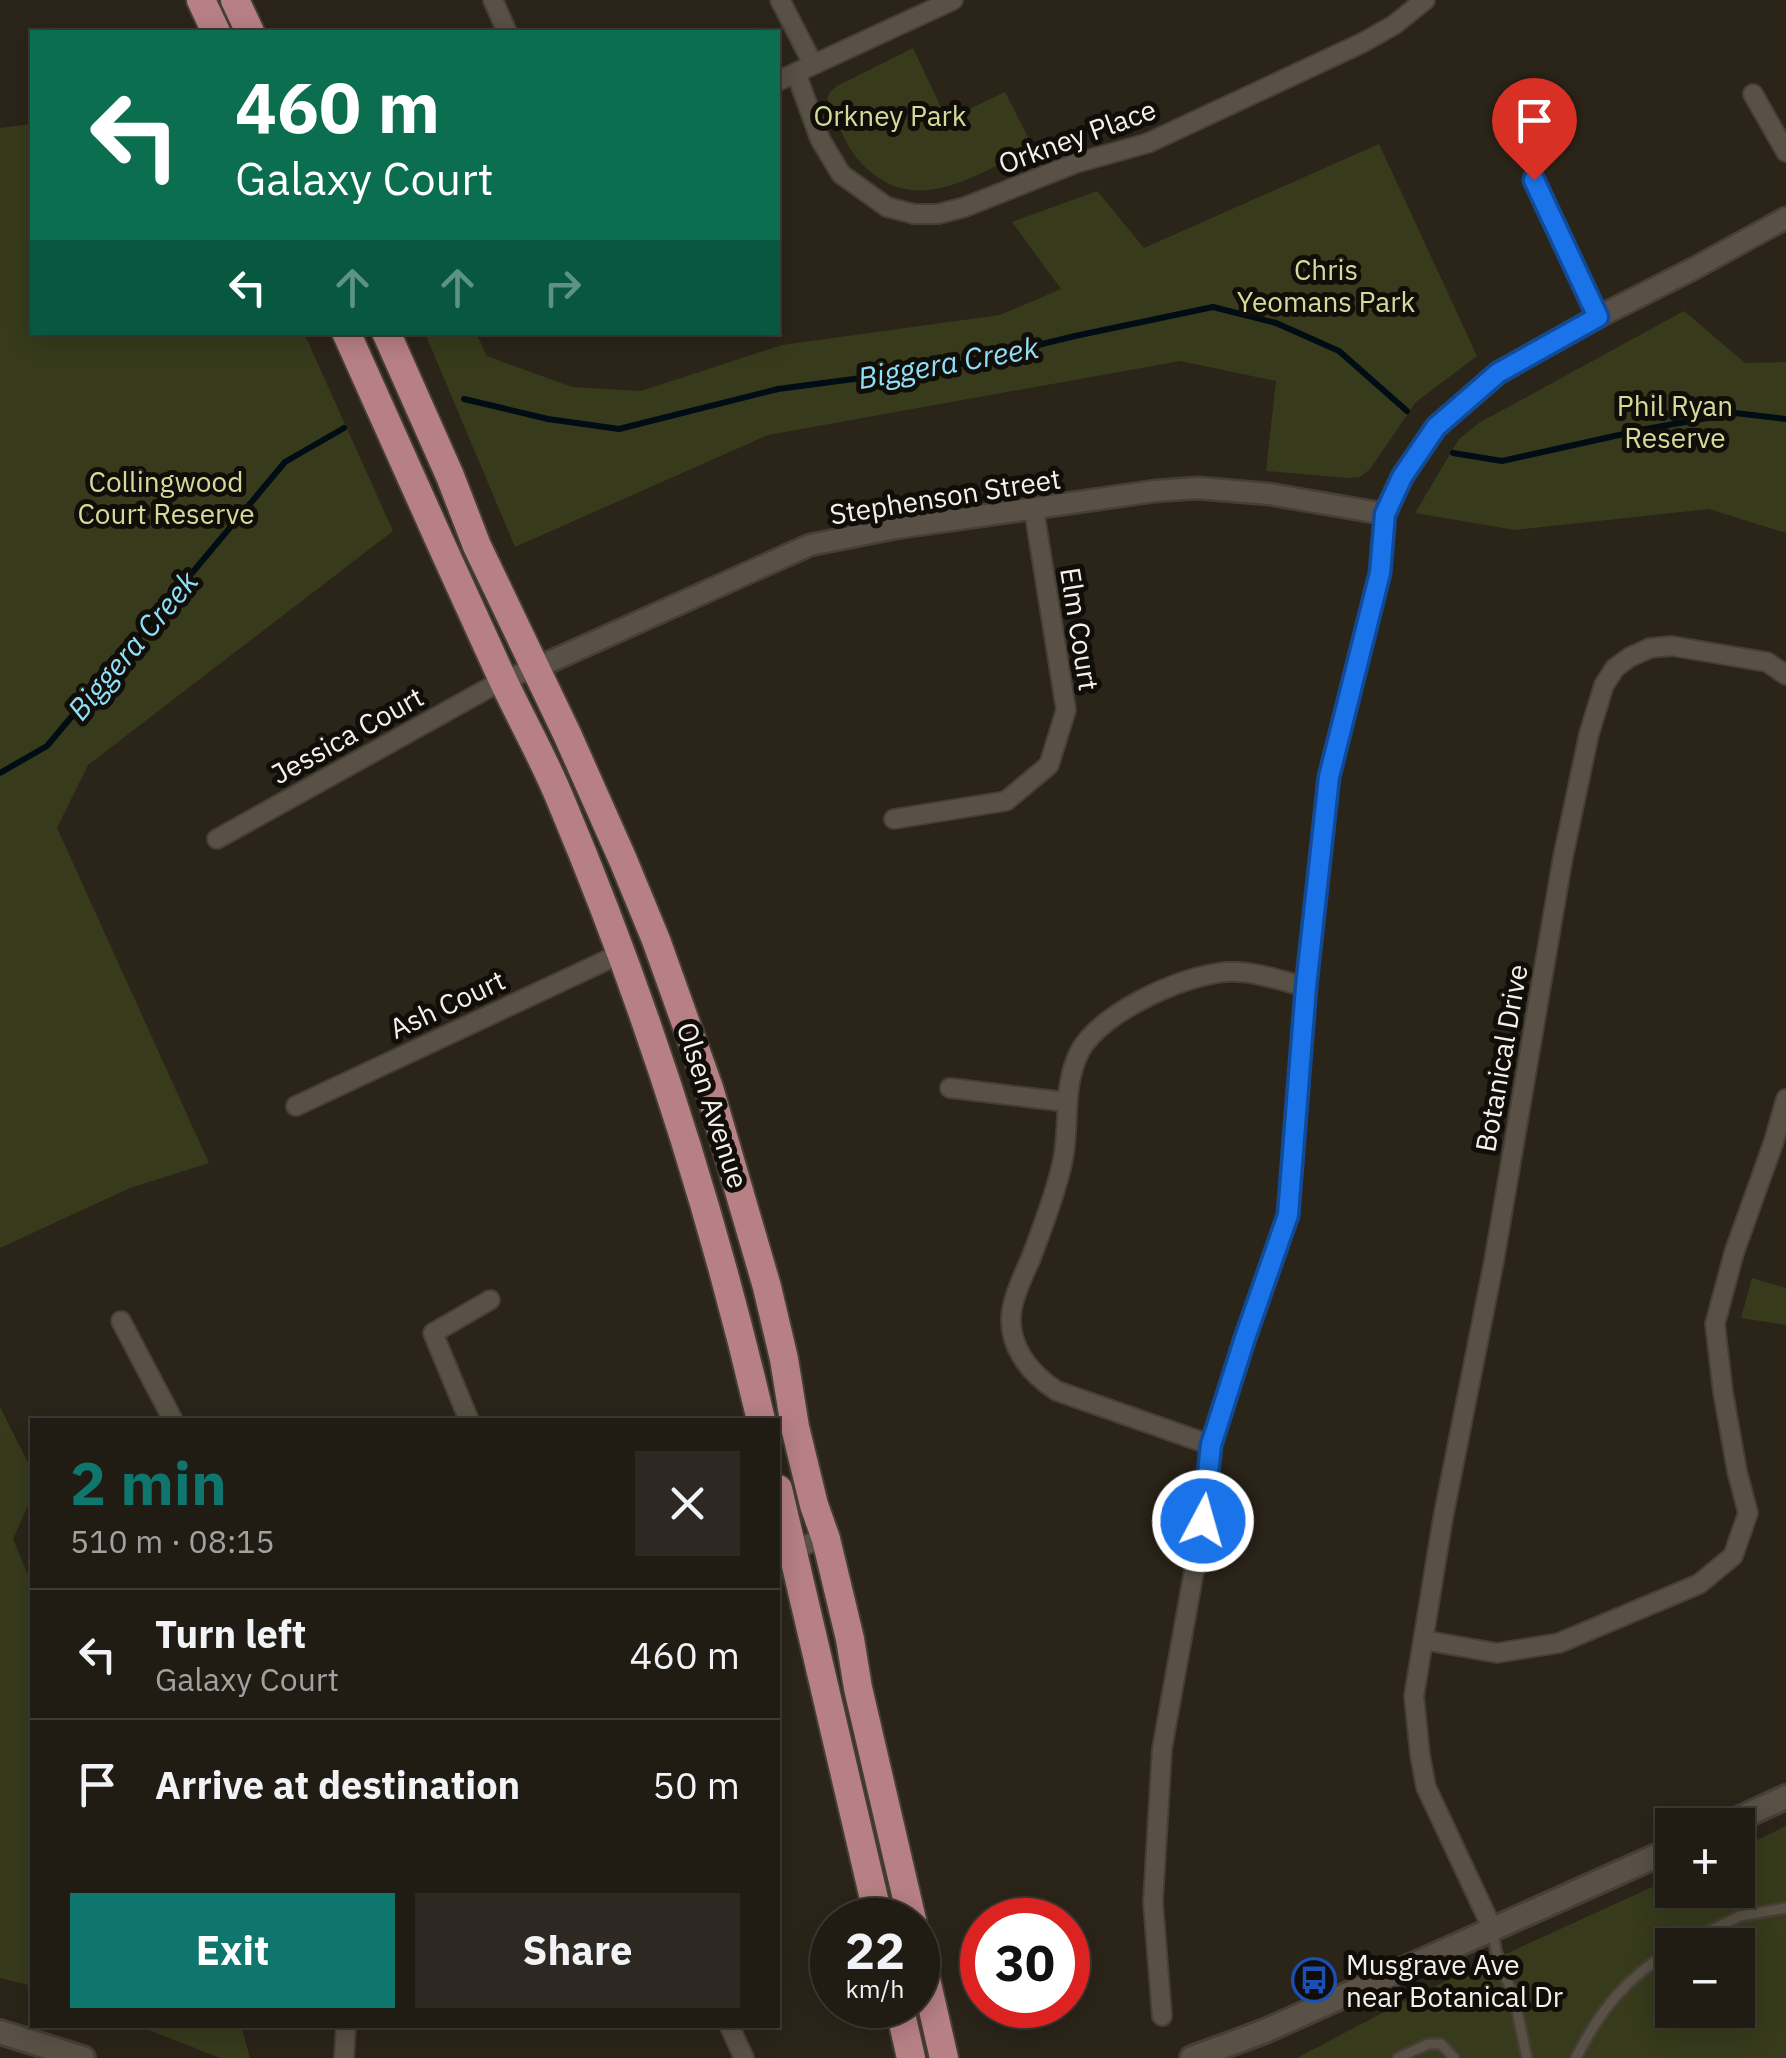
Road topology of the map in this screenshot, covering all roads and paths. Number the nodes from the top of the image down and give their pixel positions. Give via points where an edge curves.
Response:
1 (202, 0) edge
2 (235, 0) edge
3 (493, 0) edge
4 (780, 0) edge
5 (953, 0) edge
6 (1425, 0) edge
7 (215, 30) edge
8 (249, 30) edge
9 (507, 30) edge
10 (814, 64) junction
11 (796, 73) junction
12 (780, 80) edge
13 (1753, 94) dead end
14 (1786, 152) edge
15 (1534, 180) dead end
16 (1786, 218) edge
17 (1598, 317) junction
18 (347, 335) edge
19 (387, 335) edge
20 (1034, 510) junction
21 (1385, 514) junction
22 (536, 668) junction
23 (1786, 676) edge
24 (503, 680) junction
25 (894, 819) dead end
26 (218, 838) dead end
27 (622, 953) junction
28 (1306, 987) junction
29 (950, 1088) dead end
30 (1786, 1099) edge
31 (1066, 1102) junction
32 (296, 1106) dead end
33 (490, 1300) dead end
34 (121, 1321) dead end
35 (172, 1418) edge
36 (468, 1418) edge
37 (761, 1418) edge
38 (1211, 1445) junction
39 (780, 1507) edge
40 (826, 1539) junction
41 (785, 1551) edge
42 (1423, 1640) junction
43 (1786, 1797) edge
44 (1755, 1811) edge
45 (1655, 1857) edge
46 (872, 1898) edge
47 (907, 1898) edge
48 (1786, 1908) edge
49 (1716, 1928) edge
50 (1493, 1930) junction
51 (1655, 1961) edge
52 (1162, 2016) dead end
53 (346, 2028) edge
54 (730, 2028) edge
55 (904, 2028) edge
56 (1266, 2031) junction
57 (0, 2032) edge
58 (83, 2058) edge
59 (344, 2058) edge
60 (744, 2058) edge
61 (911, 2058) edge
62 (1192, 2058) edge
63 (1220, 2058) edge
64 (1398, 2058) edge
65 (1454, 2058) edge
66 (1527, 2058) edge
67 (1576, 2058) edge

1 - 7 main road
2 - 8 main road
3 - 9 street
4 - 10 street
5 - 10 street
6 - 11 street, Orkney Place via 1362,43 1164,136 938,214 887,207 841,174
10 - 11 street
11 - 12 street
13 - 14 street
15 - 17 street
16 - 17 street
17 - 21 street via 1498,373 1436,427
18 - 24 main road, Olsen Avenue
19 - 22 main road, Olsen Avenue
20 - 21 street, Stephenson Street via 1198,488
20 - 22 street, Stephenson Street via 810,546
20 - 25 street, Elm Court via 1066,710 1049,765 1006,800
21 - 28 street via 1380,573 1329,777
22 - 24 street, Jessica Court
22 - 40 main road, Olsen Avenue via 656,940 709,1088 762,1268
23 - 42 street, Botanical Drive via 1766,662 1672,646 1630,657 1604,685 1564,857
24 - 26 street, Jessica Court
24 - 27 main road, Olsen Avenue via 560,797
27 - 32 street, Ash Court
27 - 37 main road, Olsen Avenue via 706,1202
28 - 31 street via 1238,971 1208,974 1127,1006 1079,1052
28 - 38 street via 1288,1215
29 - 31 street
30 - 42 street via 1715,1324 1748,1513 1733,1556 1699,1584 1559,1644 1497,1653
31 - 38 street via 1063,1162 1012,1310 1016,1347 1057,1390
33 - 36 street via 433,1333
34 - 35 street
38 - 52 street via 1162,1750 1153,1902
39 - 41 main road
40 - 41 street
40 - 47 main road, Olsen Avenue
41 - 46 main road
42 - 50 street, Botanical Drive via 1414,1696 1426,1787
43 - 44 main road
45 - 50 main road
48 - 49 lane
50 - 56 main road
50 - 66 lane
51 - 67 lane via 1618,1992
53 - 59 street
54 - 60 street
55 - 61 main road
56 - 62 main road
56 - 63 main road
57 - 58 main road
64 - 65 lane via 1428,2044 1441,2044

